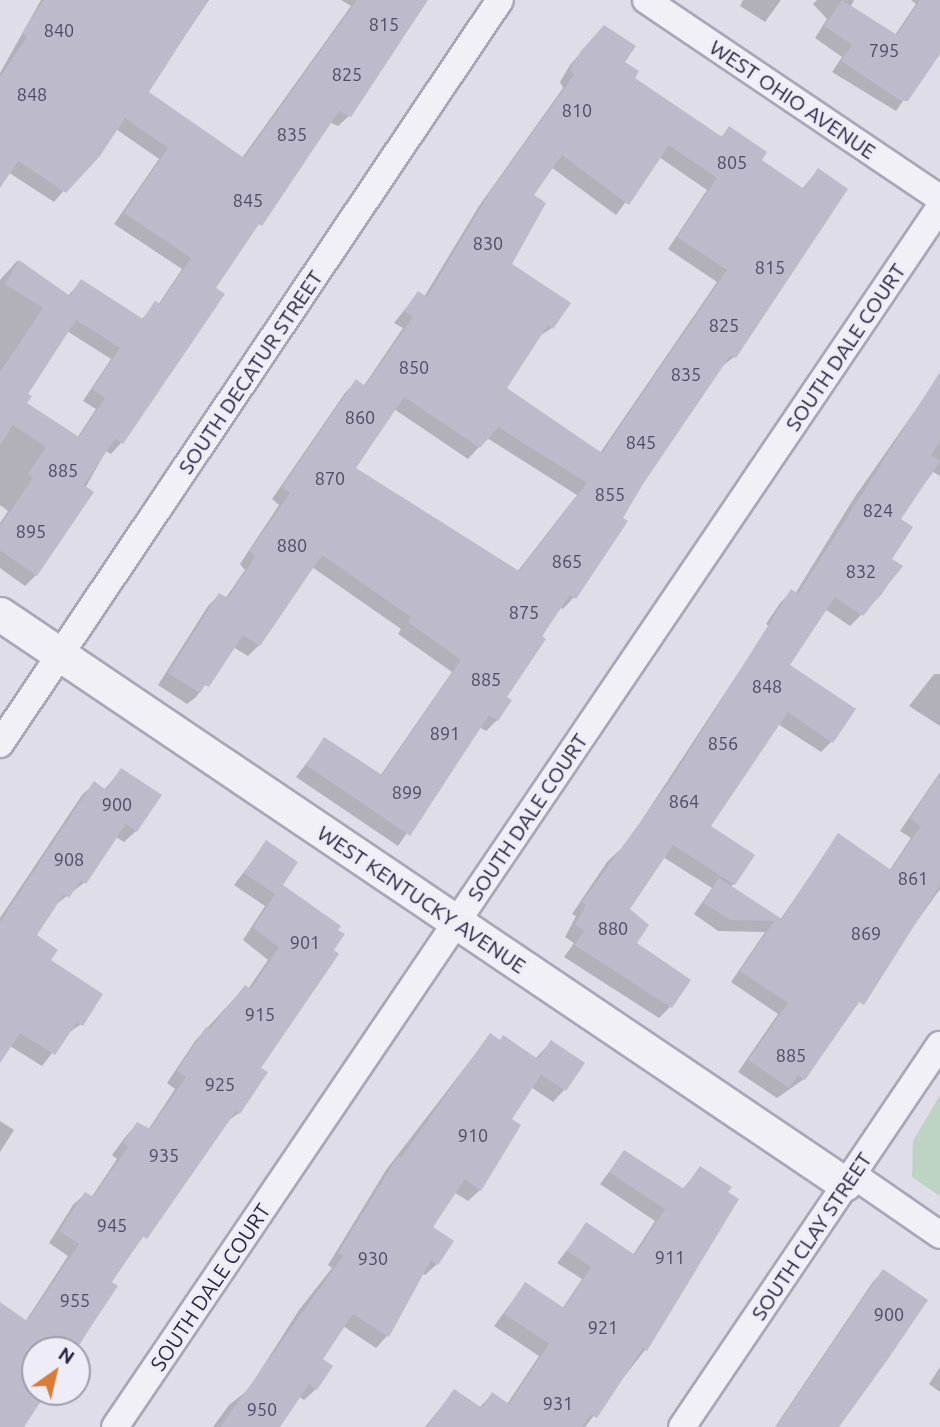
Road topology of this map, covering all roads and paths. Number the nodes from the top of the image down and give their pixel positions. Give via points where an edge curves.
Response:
1 (500, 0) edge
2 (646, 0) edge
3 (940, 198) edge
4 (940, 207) edge
5 (0, 614) edge
6 (60, 655) junction
7 (0, 744) edge
8 (456, 922) junction
9 (940, 1045) edge
10 (849, 1179) junction
11 (940, 1235) edge
12 (115, 1427) edge
13 (682, 1427) edge

1 - 6 street, SOUTH DECATUR STREET
2 - 3 street, WEST OHIO AVENUE
4 - 8 street, SOUTH DALE COURT
5 - 6 street, WEST KENTUCKY AVENUE
6 - 7 street, SOUTH DECATUR STREET
6 - 8 street, WEST KENTUCKY AVENUE
8 - 10 street, WEST KENTUCKY AVENUE
8 - 12 street, SOUTH DALE COURT
9 - 10 street, SOUTH CLAY STREET
10 - 11 street, WEST KENTUCKY AVENUE
10 - 13 street, SOUTH CLAY STREET

